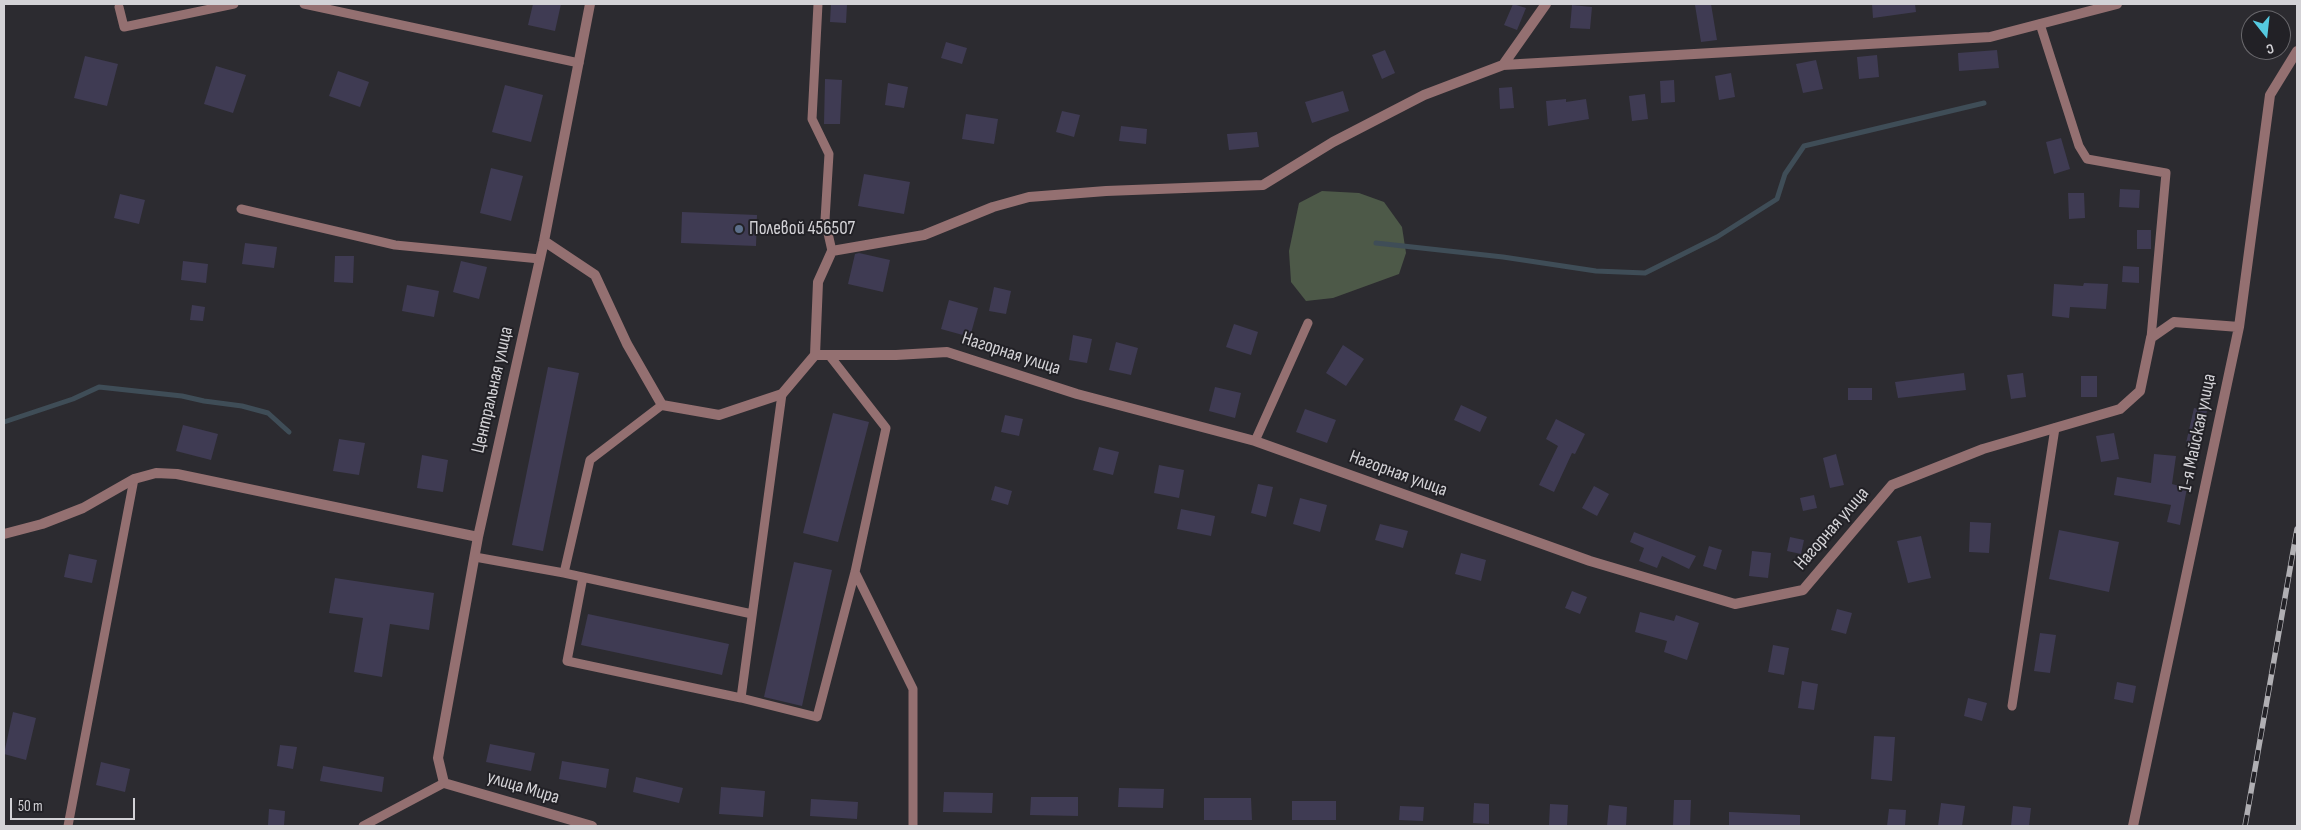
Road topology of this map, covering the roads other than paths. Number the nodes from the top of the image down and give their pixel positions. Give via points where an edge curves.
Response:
1 (234, 4) edge
2 (304, 4) edge
3 (590, 4) edge
4 (818, 4) edge
5 (1546, 4) edge
6 (2117, 4) edge
7 (119, 7) dead end
8 (2040, 24) junction
9 (2297, 51) edge
10 (579, 63) junction
11 (1503, 65) junction
12 (241, 209) dead end
13 (544, 241) junction
14 (832, 251) junction
15 (540, 259) junction
16 (1308, 323) dead end
17 (2239, 327) junction
18 (2151, 338) junction
19 (815, 355) junction
20 (829, 355) junction
21 (782, 394) junction
22 (662, 404) junction
23 (2055, 428) junction
24 (1255, 441) junction
25 (134, 479) junction
26 (4, 534) edge
27 (478, 537) junction
28 (475, 557) junction
29 (854, 572) junction
30 (564, 573) junction
31 (583, 577) junction
32 (752, 614) junction
33 (741, 698) junction
34 (2012, 706) dead end
35 (444, 783) junction
36 (68, 826) edge
37 (363, 826) edge
38 (592, 826) edge
39 (913, 826) edge
40 (2133, 826) edge

1 - 7 lane via 124,27
2 - 10 lane
3 - 10 street, Центральная улица
4 - 14 lane via 812,119 829,154 826,220
5 - 11 street
6 - 8 street
8 - 11 street via 1990,37
8 - 18 lane via 2079,146 2087,159 2166,172
9 - 17 street, 1-я Майская улица via 2270,95
10 - 13 street, Центральная улица
11 - 14 street via 1424,95 1333,142 1263,185 1116,190 1029,197 993,207 924,235
12 - 15 lane via 396,245
13 - 15 street, Центральная улица
13 - 22 street via 595,276 627,344
14 - 19 street via 818,282
15 - 27 street, Центральная улица
16 - 24 lane
17 - 18 street via 2174,322
17 - 40 street, 1-я Майская улица
18 - 23 street, Нагорная улица via 2140,391 2120,409
19 - 20 street, Нагорная улица
19 - 21 street
20 - 24 street, Нагорная улица via 948,352 1077,394
20 - 29 lane via 886,428
21 - 22 street via 719,415
21 - 32 lane
22 - 30 lane via 590,460
23 - 24 street, Нагорная улица via 1983,450 1892,485 1803,590 1735,604 1590,561
23 - 34 lane
25 - 26 street via 83,508
25 - 27 street via 156,472 177,474
25 - 36 lane
27 - 28 street, Центральная улица
28 - 30 lane
28 - 35 street, Центральная улица via 438,758
29 - 33 lane via 817,716
29 - 39 lane via 913,689
30 - 31 lane
31 - 32 lane
31 - 33 lane via 567,661
32 - 33 lane
35 - 37 lane
35 - 38 street, улица Мира

